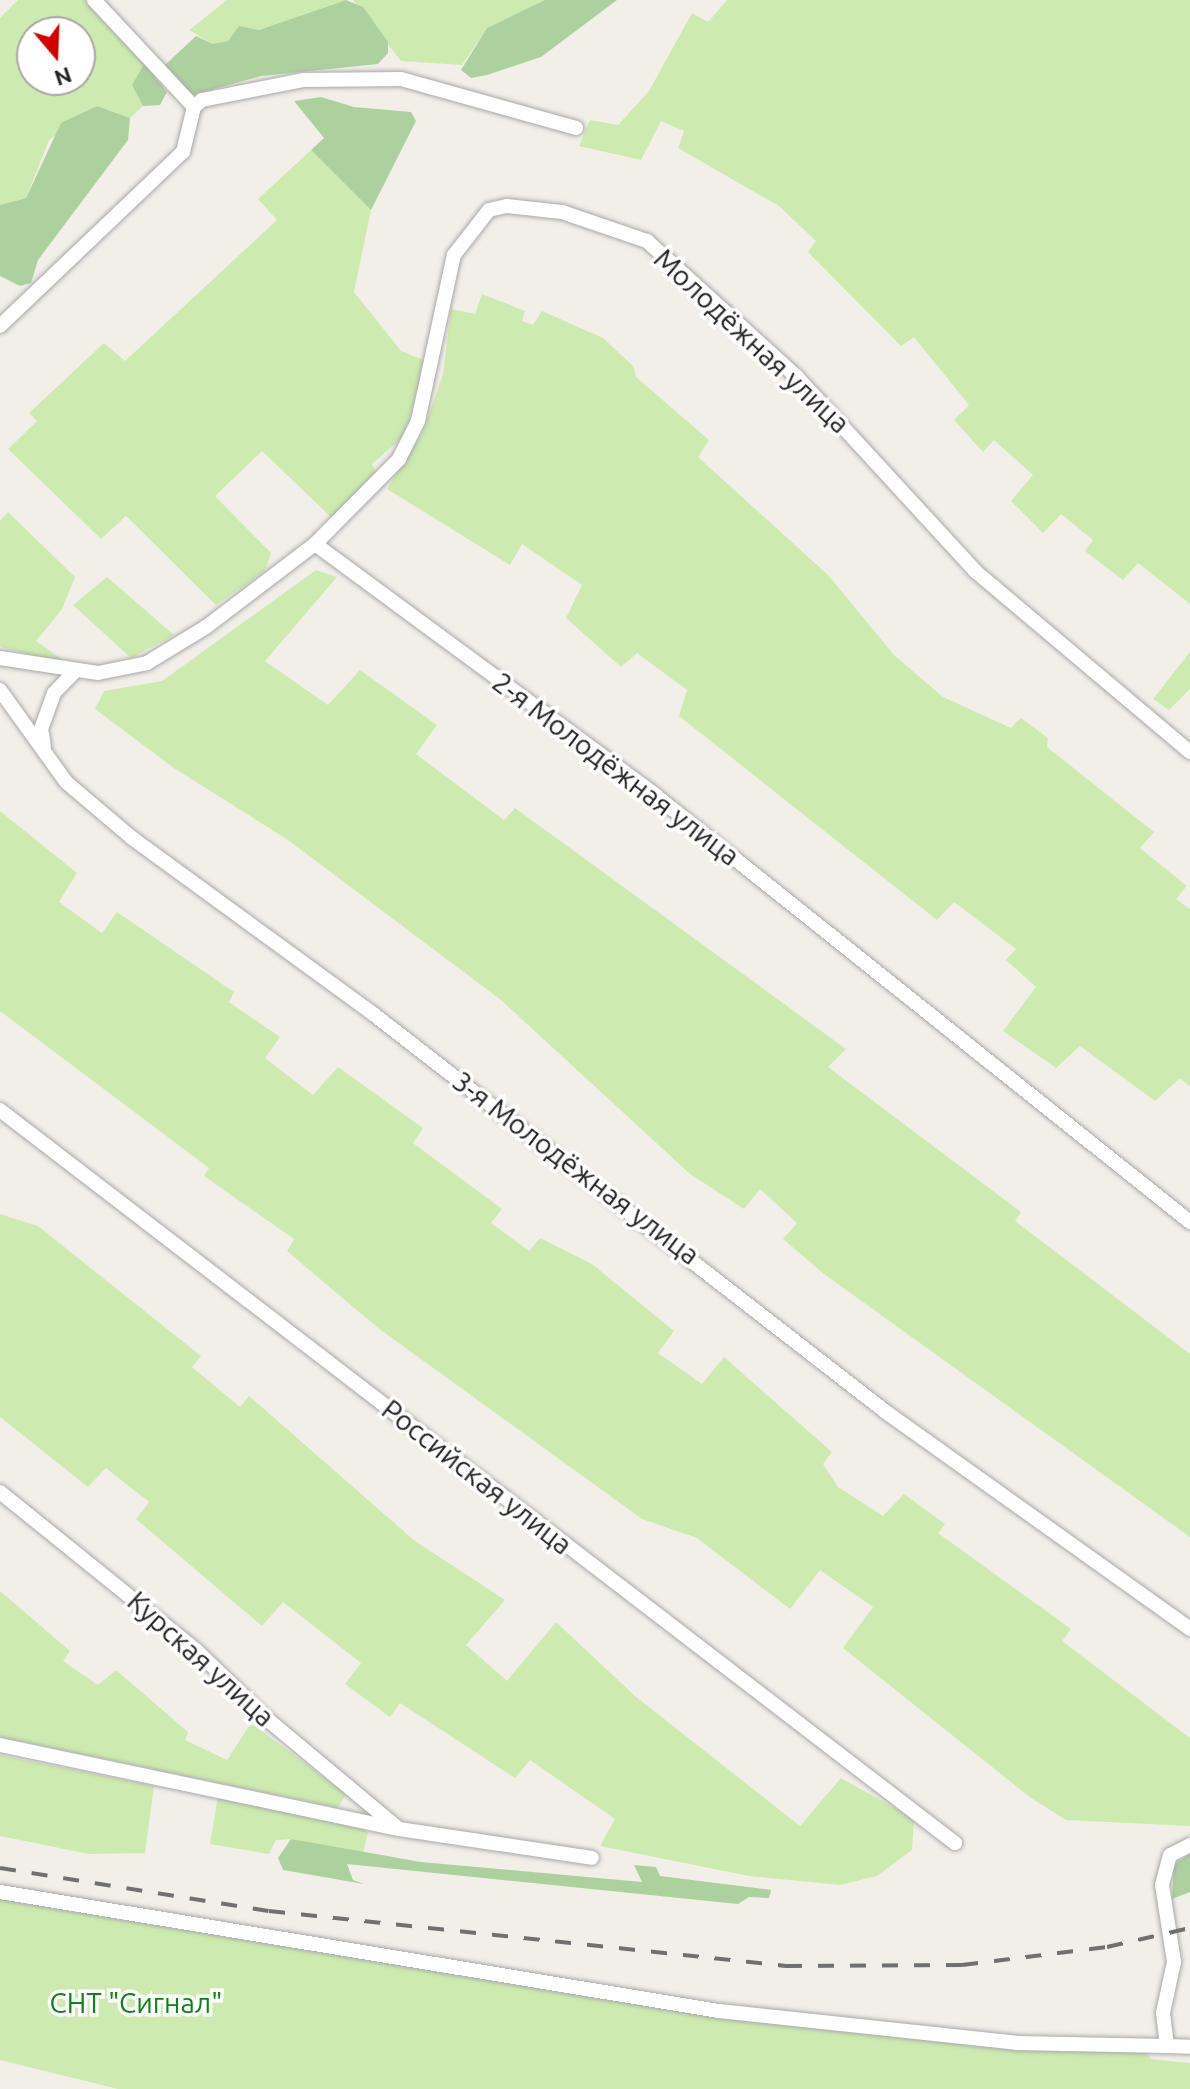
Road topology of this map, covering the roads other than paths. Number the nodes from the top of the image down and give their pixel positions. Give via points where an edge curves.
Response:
1 (100, 2) edge
2 (194, 107) junction
3 (576, 128) dead end
4 (0, 326) edge
5 (315, 544) junction
6 (0, 658) edge
7 (74, 672) junction
8 (0, 690) edge
9 (1190, 752) edge
10 (46, 758) junction
11 (0, 1110) edge
12 (1190, 1222) edge
13 (0, 1492) edge
14 (1190, 1629) edge
15 (0, 1745) edge
16 (399, 1829) junction
17 (955, 1843) dead end
18 (1190, 1845) edge
19 (592, 1858) dead end
20 (0, 1892) edge
21 (1167, 2046) junction
22 (1190, 2047) edge

1 - 2 street
2 - 3 street via 226,94 304,80 401,79
2 - 4 street via 183,152
5 - 7 street via 167,652 124,670
5 - 9 street, Молодёжная улица via 371,493 418,421 454,255 470,228 489,210 507,206 562,212 647,241 796,376 975,571
5 - 12 street, 2-я Молодёжная улица via 655,795
6 - 7 street
7 - 10 street via 54,693 41,729
8 - 10 street, 3-я Молодёжная улица
10 - 14 street, 3-я Молодёжная улица via 132,838 372,1013 886,1412
11 - 17 street, Российская улица
13 - 16 street, Курская улица via 196,1650 267,1719
15 - 16 street
16 - 19 street
18 - 21 street via 1170,1855 1162,1885 1174,1962 1163,2013
20 - 21 street via 719,2011 1016,2043
21 - 22 street

